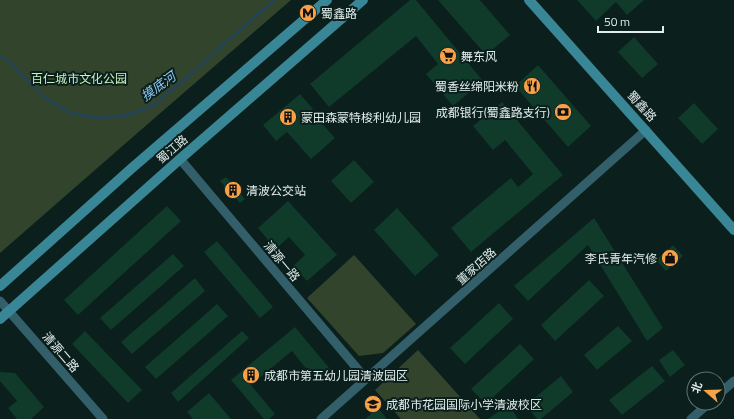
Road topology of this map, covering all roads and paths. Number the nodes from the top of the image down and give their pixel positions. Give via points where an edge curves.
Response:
1 (328, 0) edge
2 (363, 0) edge
3 (530, 0) edge
4 (646, 130) junction
5 (180, 159) junction
6 (734, 230) edge
7 (0, 286) edge
8 (0, 301) edge
9 (9, 311) junction
10 (0, 319) edge
11 (366, 379) junction
12 (734, 381) edge
13 (726, 388) edge
14 (700, 411) edge
15 (103, 419) edge
16 (321, 419) edge
17 (691, 419) edge

1 - 7 street, 蜀江路 via 132,168
2 - 5 street, 蜀江路
3 - 4 street, 蜀鑫路
4 - 6 street, 蜀鑫路
4 - 11 street, 董家店路
5 - 9 street, 蜀江路
5 - 11 street, 清源一路
8 - 9 street, 清源二路
9 - 10 street, 蜀江路
9 - 15 street, 清源二路
11 - 16 street, 董家店路
12 - 13 street
14 - 17 street

